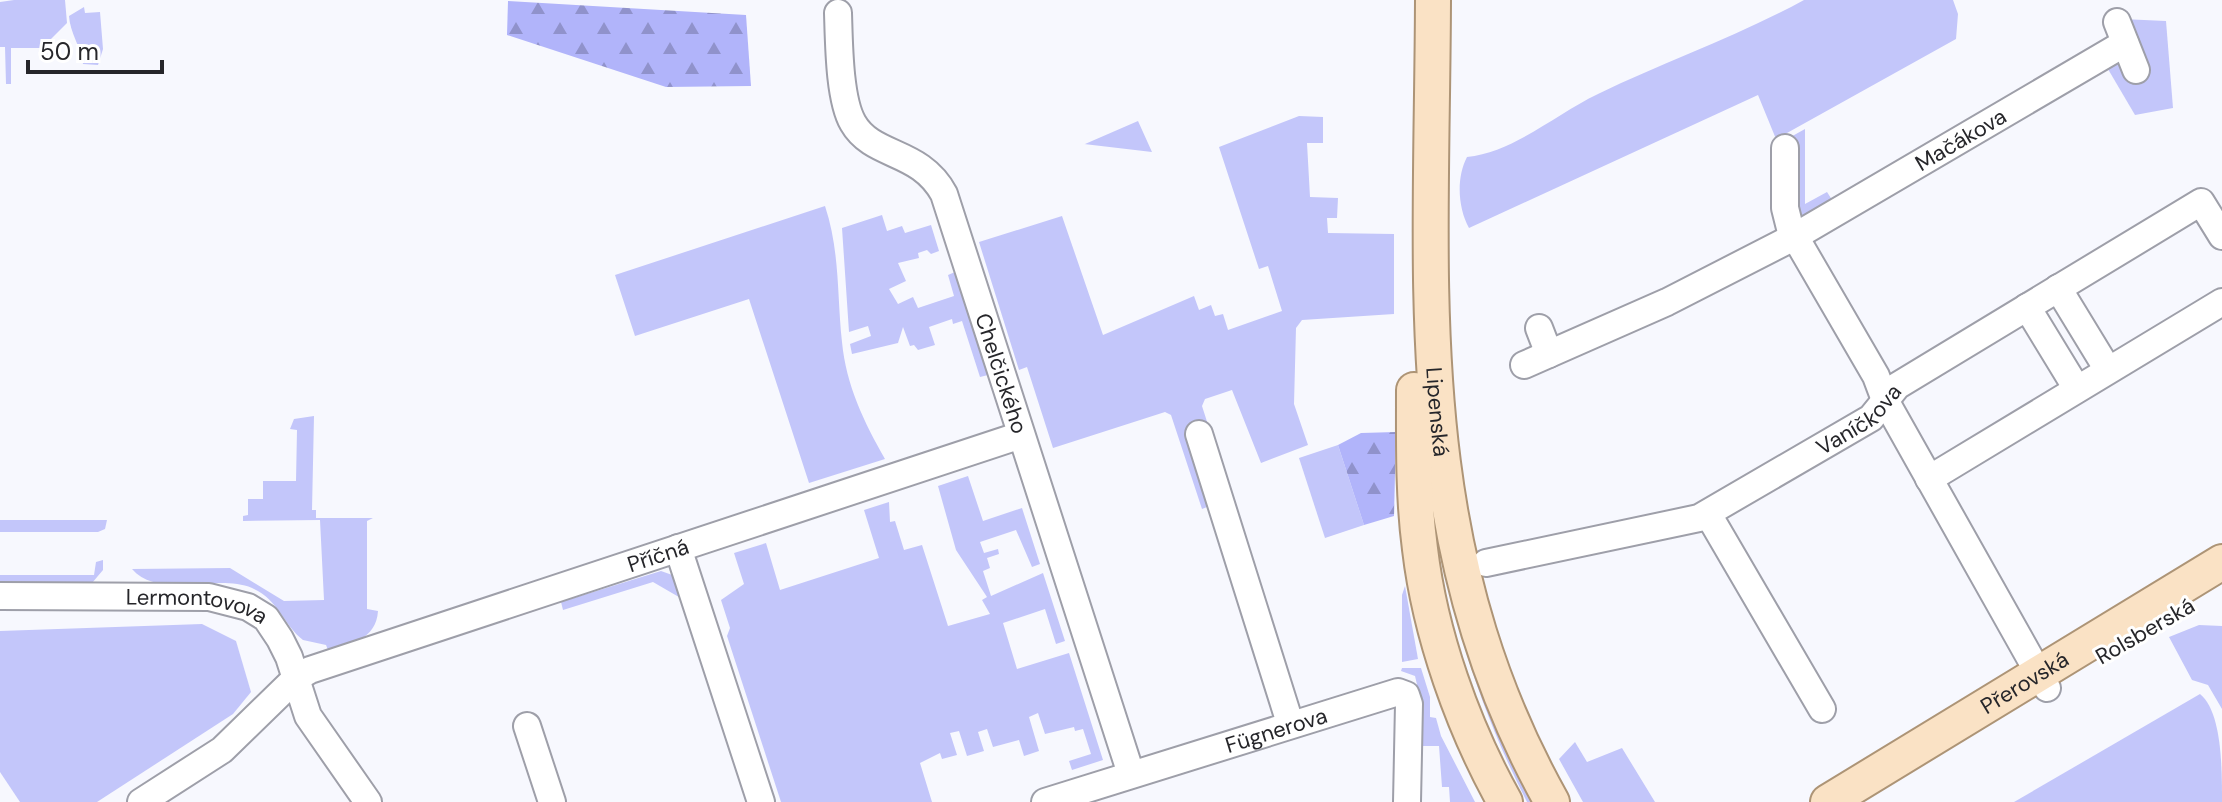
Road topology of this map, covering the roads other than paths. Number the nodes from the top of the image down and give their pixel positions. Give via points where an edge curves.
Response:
1 (1415, 0) edge
2 (1433, 0) edge
3 (838, 13) dead end
4 (2136, 70) dead end
5 (1785, 148) dead end
6 (2211, 219) edge
7 (1794, 237) junction
8 (2063, 297) junction
9 (2222, 302) edge
10 (2032, 315) junction
11 (1539, 328) dead end
12 (1549, 354) junction
13 (1524, 365) dead end
14 (2109, 367) junction
15 (2072, 387) junction
16 (1885, 400) junction
17 (1199, 434) dead end
18 (1021, 435) junction
19 (1938, 474) junction
20 (1708, 514) junction
21 (678, 548) junction
22 (1486, 563) dead end
23 (2220, 572) edge
24 (0, 596) edge
25 (296, 678) junction
26 (2042, 681) junction
27 (1822, 709) dead end
28 (1290, 723) junction
29 (527, 726) dead end
30 (1131, 774) junction
31 (141, 802) edge
32 (368, 802) edge
33 (552, 802) edge
34 (761, 802) edge
35 (1045, 802) edge
36 (1407, 802) edge
37 (1505, 802) edge
38 (1552, 802) edge
39 (1828, 802) edge
40 (1863, 802) edge

1 - 37 main road, Lipenská via 1414,423 1420,551 1452,679
2 - 38 main road, Lipenská via 1432,353 1446,498 1483,651 1517,736
3 - 18 street, Chelčického via 852,121 869,139 915,161 937,180
4 - 7 street, Mačákova via 2121,32
5 - 7 street via 1785,211
6 - 8 street, Vaníčkova
7 - 12 street, Mačákova
7 - 16 street
8 - 10 street, Vaníčkova
8 - 14 street
9 - 14 street
10 - 15 street
10 - 16 street, Vaníčkova via 1897,386
11 - 12 street
12 - 13 street, Mačákova
14 - 15 street
15 - 19 street
16 - 19 street
16 - 20 street, Vaníčkova via 1871,418
17 - 28 street
18 - 21 street, Příčná
18 - 30 street, Chelčického
19 - 26 street
20 - 22 street, Vaníčkova
20 - 27 street
21 - 25 street, Příčná
21 - 34 street
23 - 26 main road, Rolsberská
24 - 25 street, Lermontovova via 233,600 266,618
25 - 31 street via 222,750
25 - 32 street, Lermontovova via 308,716
26 - 39 main road, Přerovská
26 - 40 main road, Rolsberská
28 - 30 street, Fügnerova
28 - 36 street, Fügnerova via 1384,694 1406,695
29 - 33 street
30 - 35 street, Fügnerova

